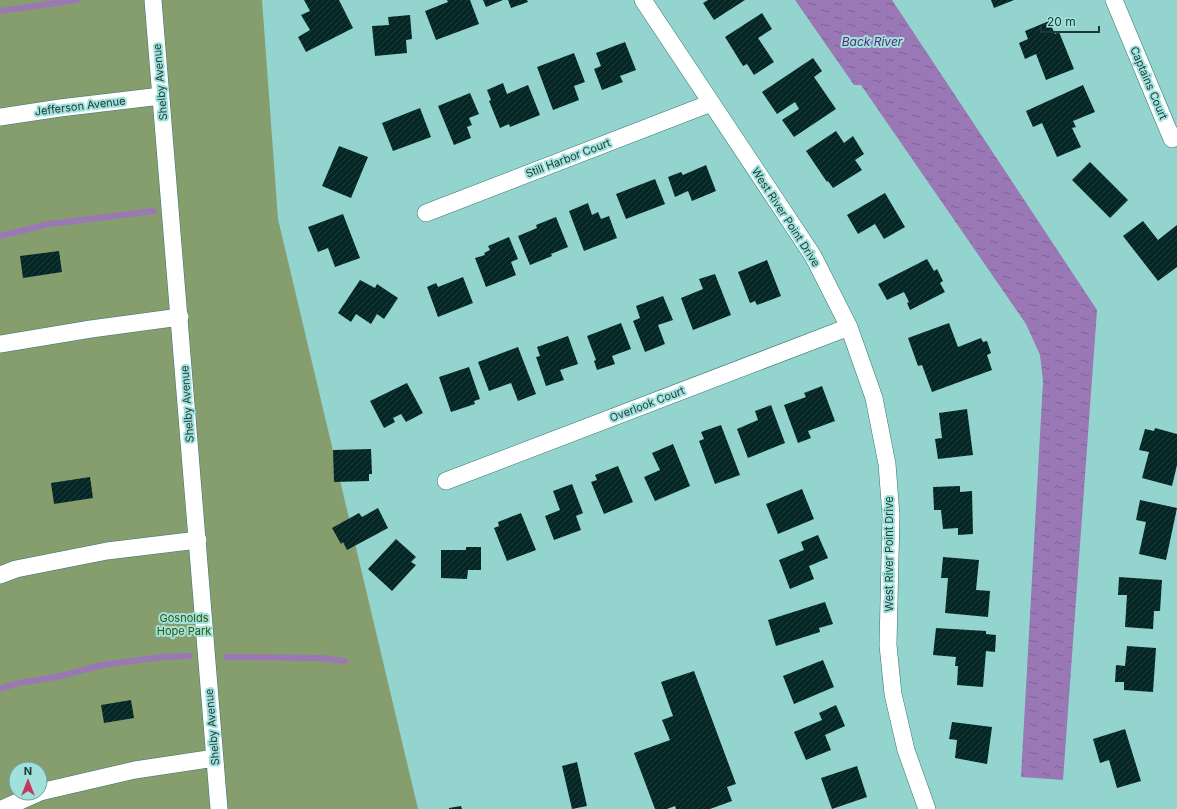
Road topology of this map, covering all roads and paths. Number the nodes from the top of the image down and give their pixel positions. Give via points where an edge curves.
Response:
1 (153, 0) edge
2 (642, 0) edge
3 (1114, 0) edge
4 (161, 96) junction
5 (711, 102) junction
6 (0, 117) edge
7 (1177, 136) edge
8 (426, 213) dead end
9 (180, 317) junction
10 (849, 327) junction
11 (0, 344) edge
12 (446, 481) dead end
13 (198, 540) junction
14 (0, 575) edge
15 (215, 758) junction
16 (48, 791) edge
17 (20, 801) edge
18 (2, 809) edge
19 (219, 809) edge
20 (927, 809) edge

1 - 4 street, Shelby Avenue
2 - 5 street, West River Point Drive
3 - 7 street, Captains Court via 1172,139
4 - 6 street, Jefferson Avenue
4 - 9 street, Shelby Avenue
5 - 8 street, Still Harbor Court
5 - 10 street, West River Point Drive via 813,256
9 - 11 street
9 - 13 street, Shelby Avenue
10 - 12 street, Overlook Court
10 - 20 street, West River Point Drive via 874,398 887,464 891,515 888,645 893,694 906,750
13 - 14 street via 107,550 16,569
13 - 15 street, Shelby Avenue
15 - 16 street via 134,770
15 - 19 street, Shelby Avenue
17 - 18 street

